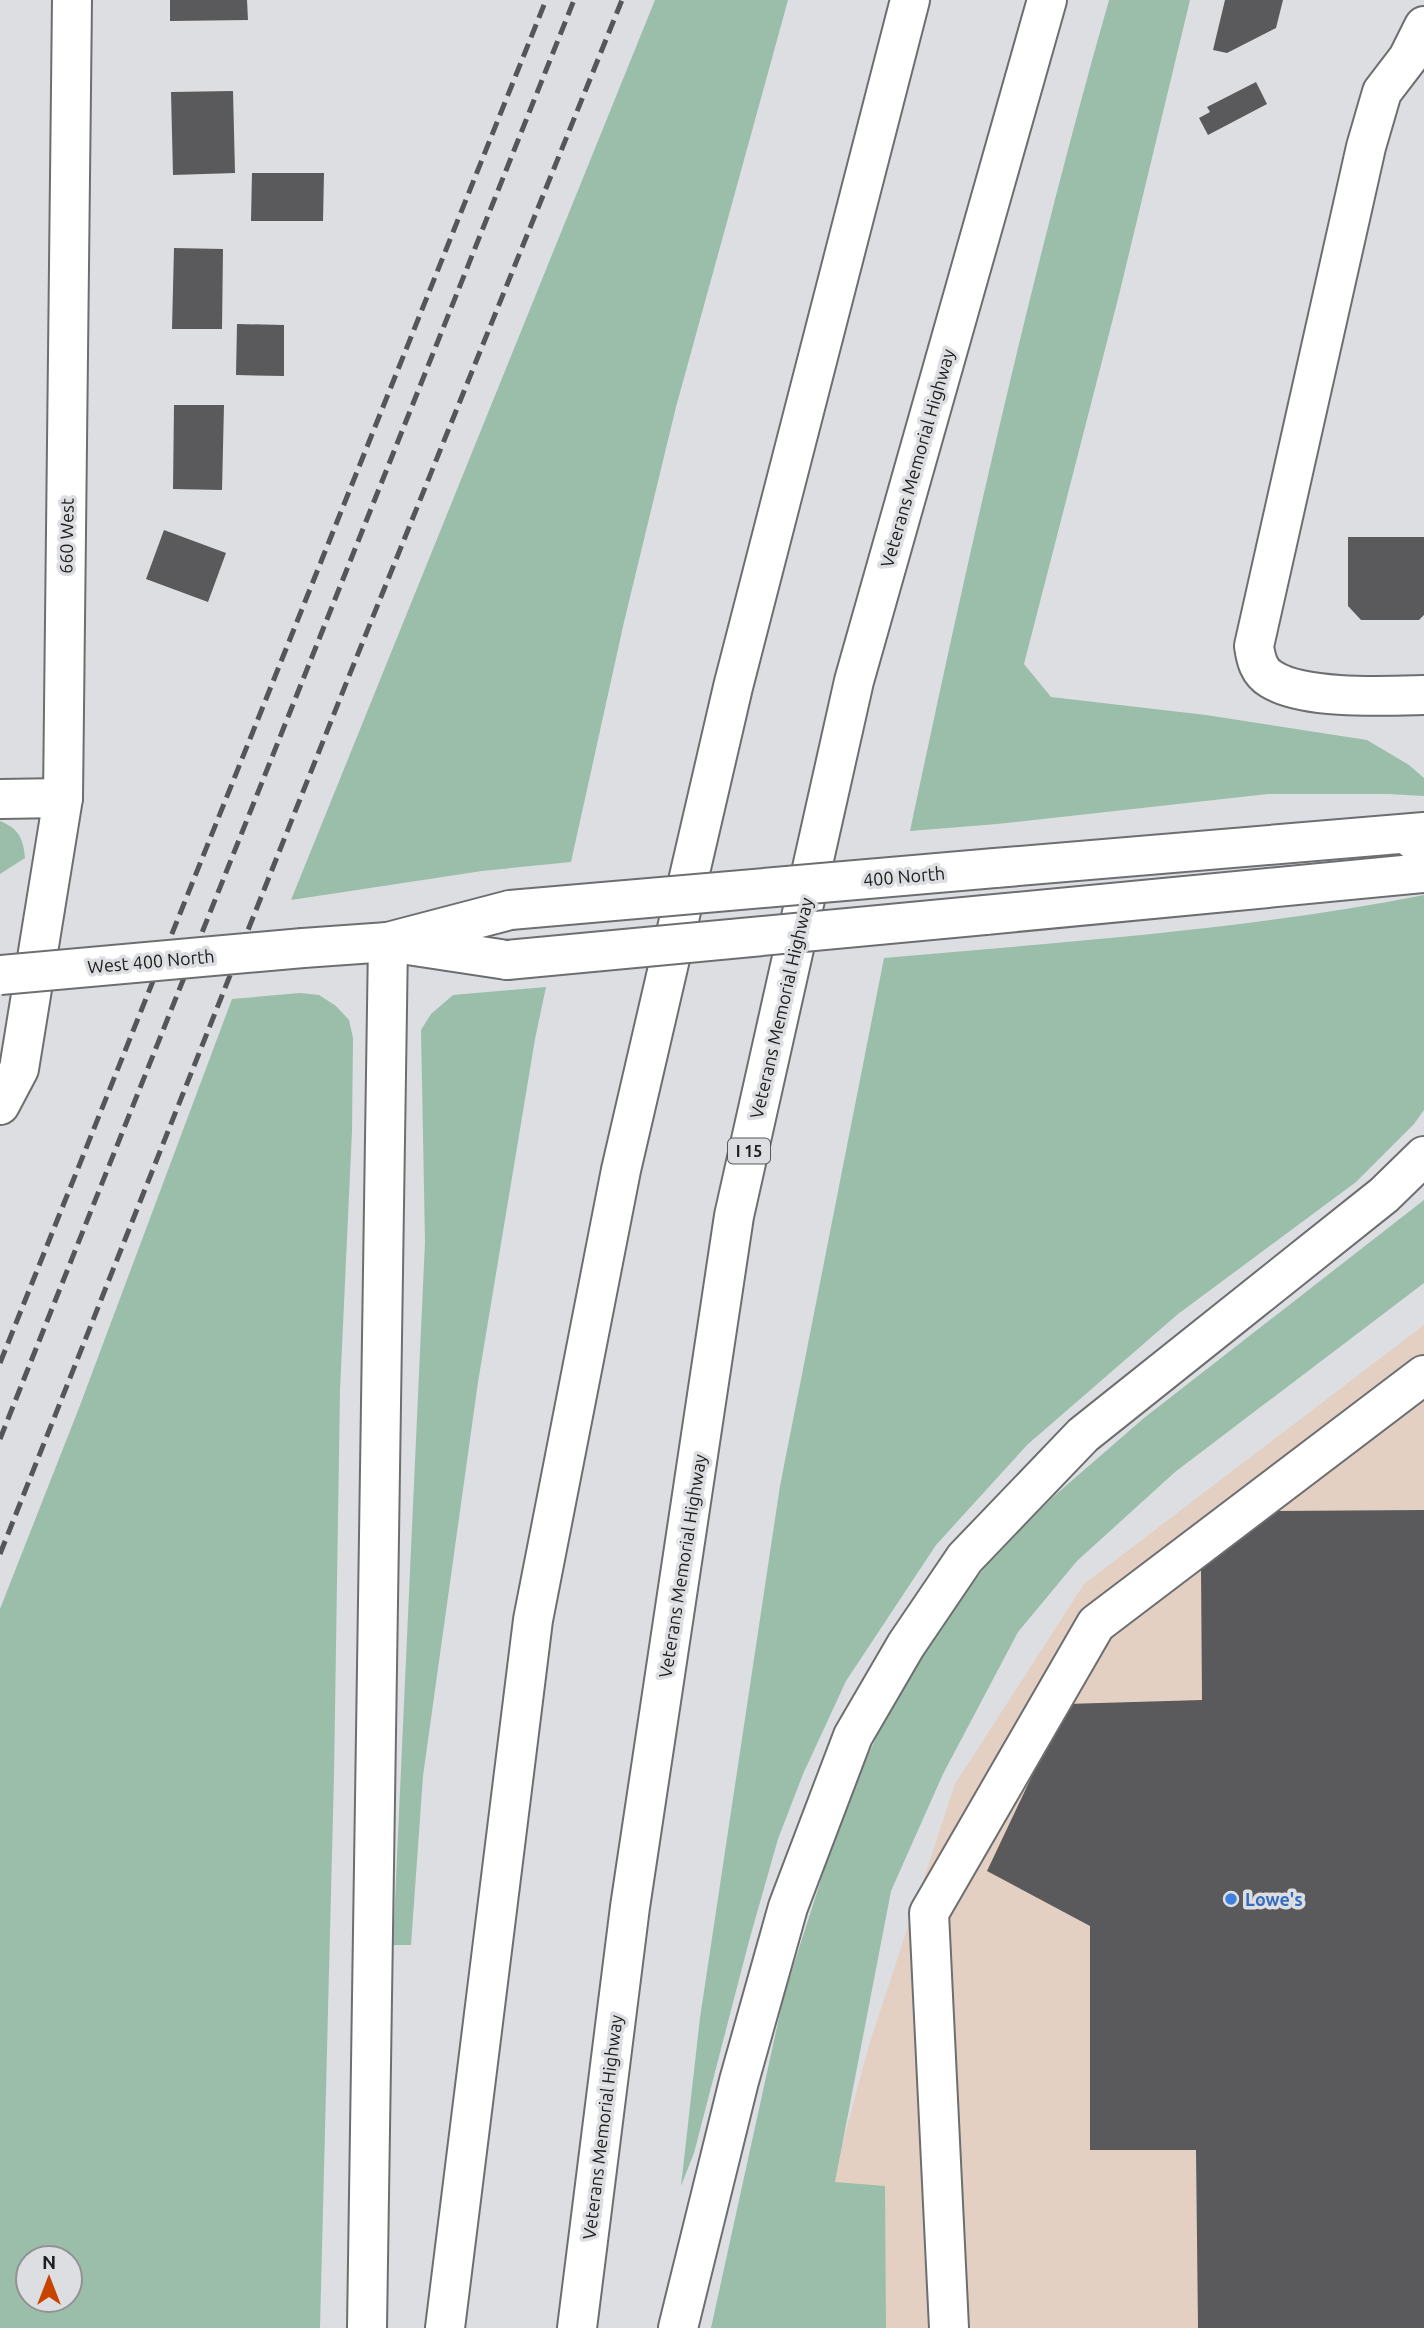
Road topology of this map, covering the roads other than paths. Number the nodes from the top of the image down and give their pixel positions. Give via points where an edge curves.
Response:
1 (72, 0) edge
2 (910, 0) edge
3 (1047, 0) edge
4 (1424, 26) edge
5 (1424, 695) edge
6 (63, 798) junction
7 (0, 799) edge
8 (1418, 838) edge
9 (1424, 873) edge
10 (388, 942) junction
11 (303, 948) joint
12 (0, 975) edge
13 (0, 1105) edge
14 (1424, 1156) edge
15 (1424, 1375) edge
16 (367, 2328) edge
17 (444, 2328) edge
18 (577, 2328) edge
19 (678, 2328) edge
20 (949, 2328) edge

1 - 6 main road, 660 West
2 - 17 main road via 733,687 618,1184 533,1620
3 - 18 main road, Veterans Memorial Highway / I 15 via 854,681 734,1216 630,1907
4 - 5 main road via 1408,58 1382,92 1366,147 1254,646 1257,664 1269,678 1287,687 1361,695
6 - 7 main road
6 - 13 main road, 660 West via 19,1069
8 - 10 main road, 400 North, bridge via 995,868 510,910
9 - 10 main road, 400 North, bridge via 507,960
10 - 11 main road, 400 North
10 - 16 main road
11 - 12 main road, West 400 North, bridge
14 - 19 main road via 1384,1195 1083,1435 964,1558 906,1645 853,1735 788,1907
15 - 20 main road via 1096,1623 929,1913

